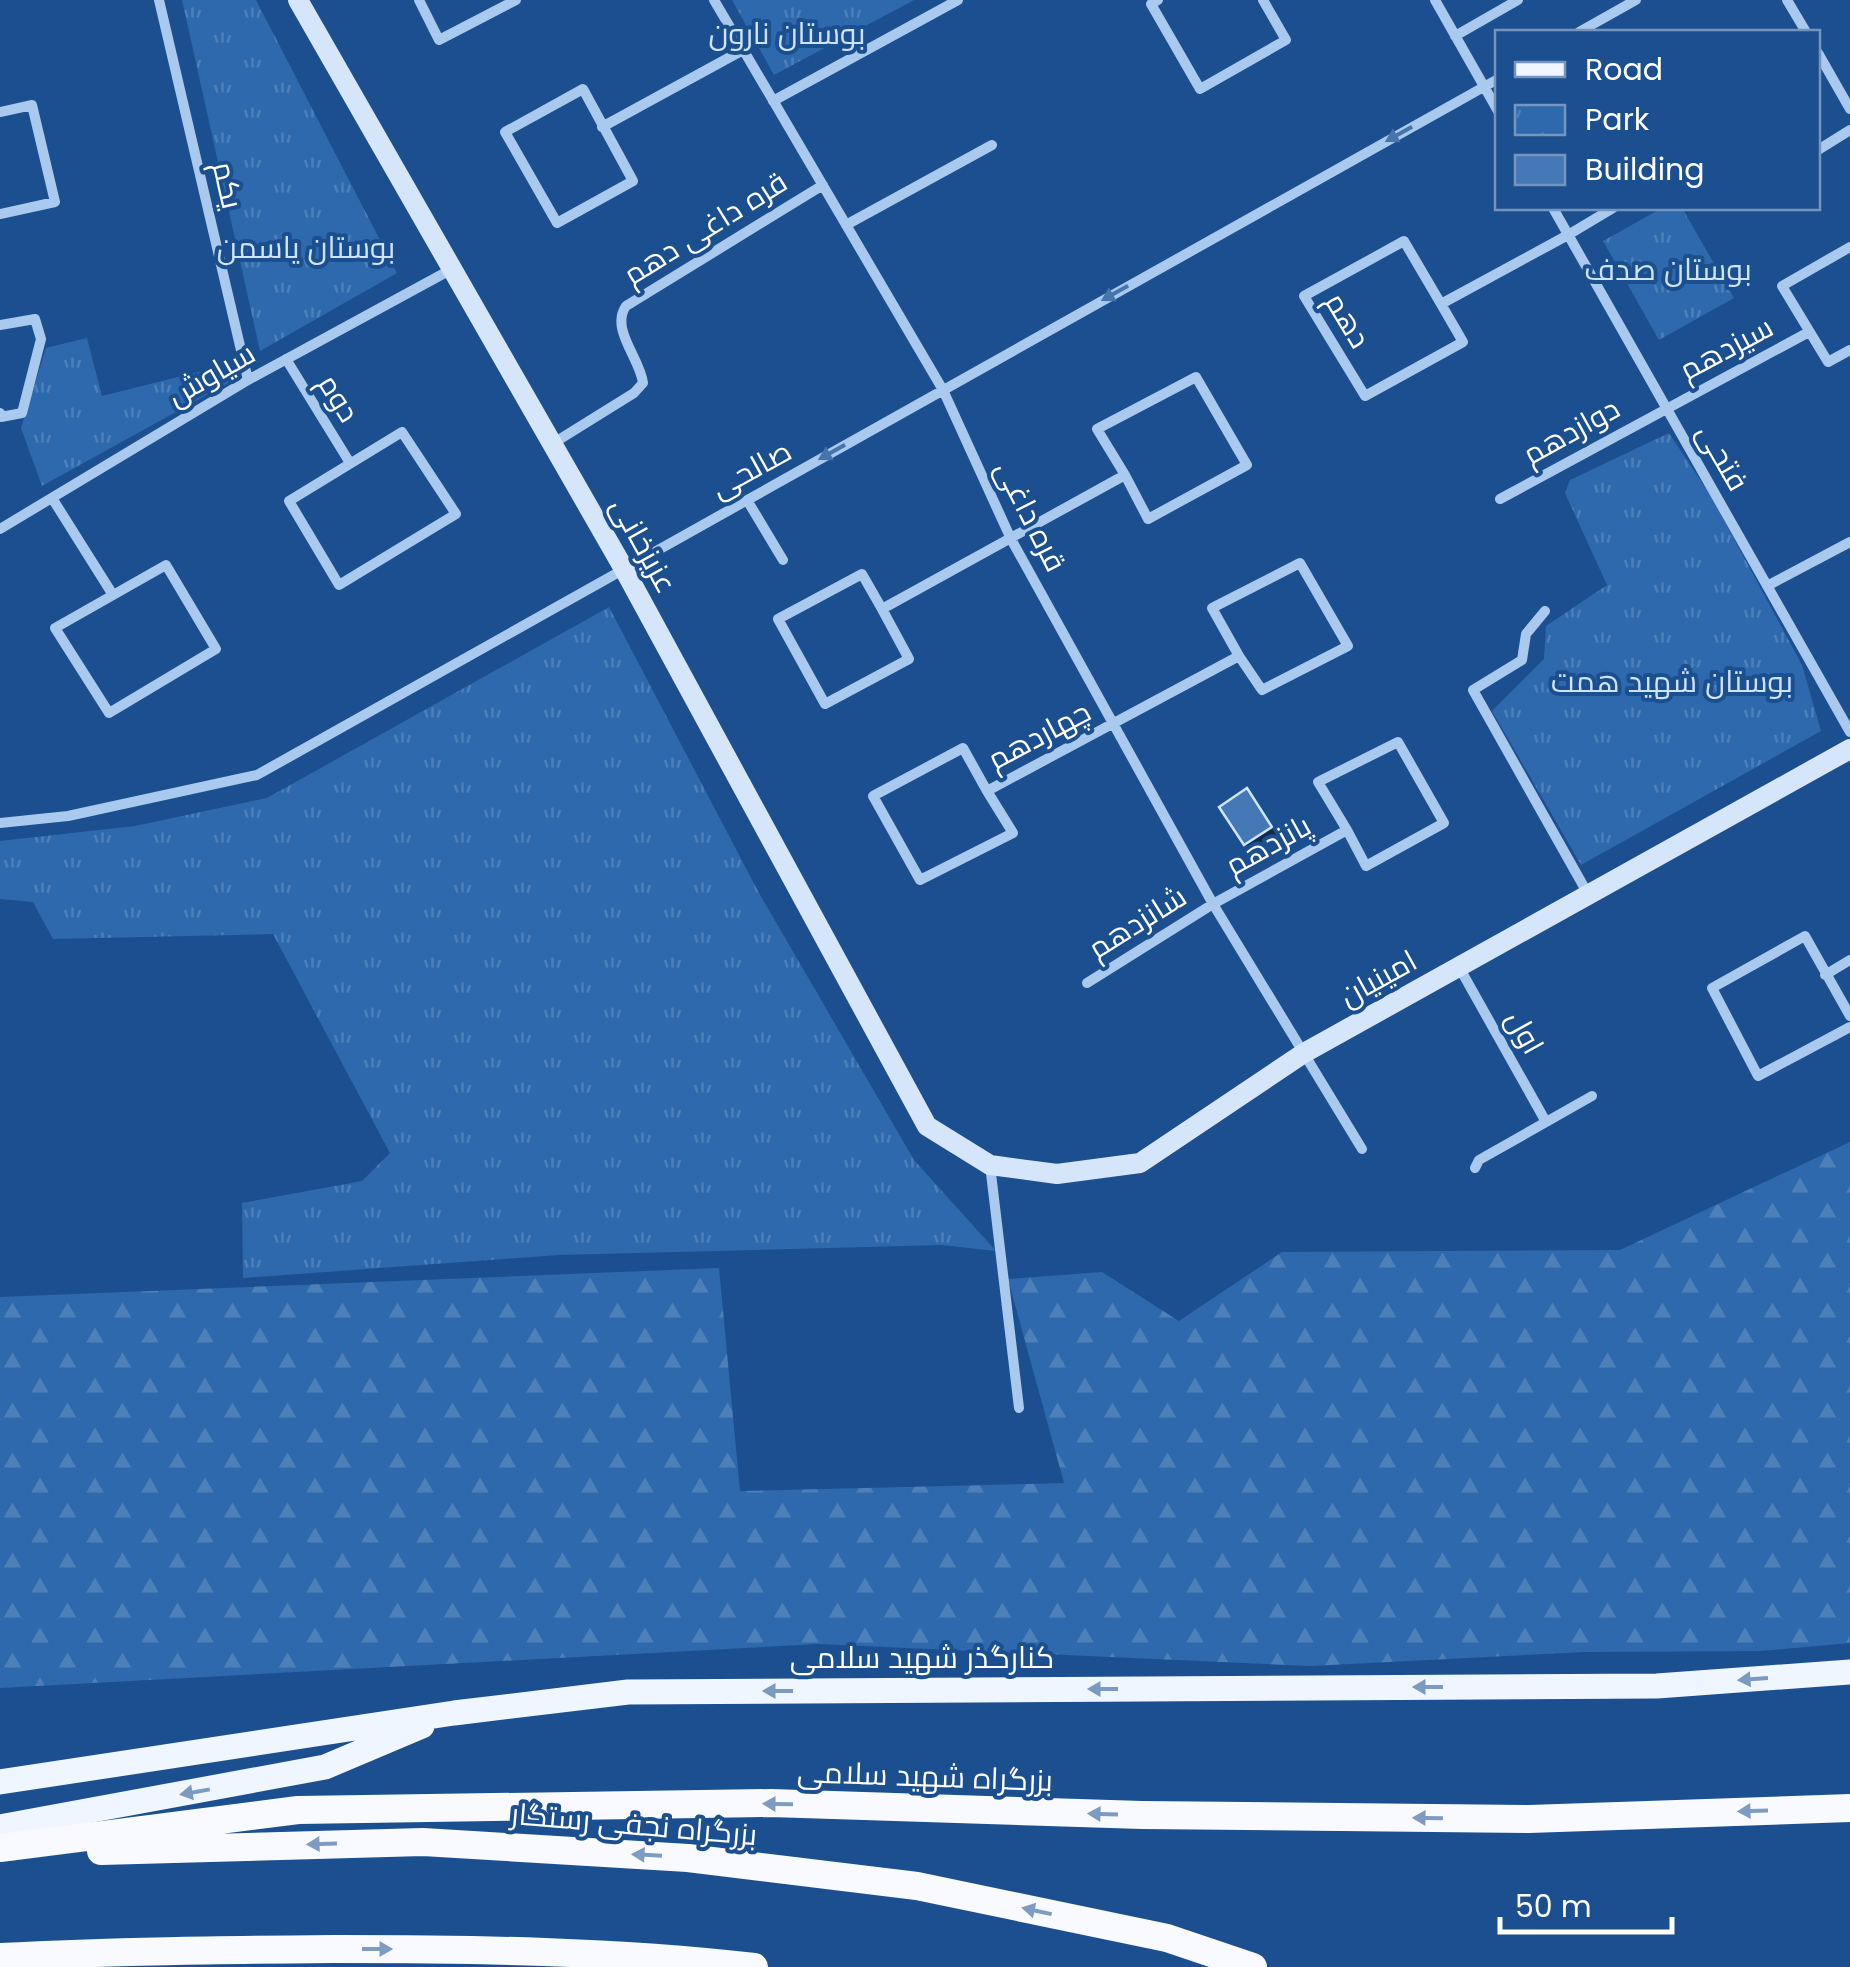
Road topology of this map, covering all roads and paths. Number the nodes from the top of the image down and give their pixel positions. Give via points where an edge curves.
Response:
1 (159, 0) edge
2 (298, 0) edge
3 (418, 0) edge
4 (516, 0) edge
5 (714, 0) edge
6 (958, 0) edge
7 (1158, 0) edge
8 (1264, 0) edge
9 (1434, 0) edge
10 (1518, 0) edge
11 (1636, 0) edge
12 (1787, 0) edge
13 (1583, 30) edge
14 (1805, 30) edge
15 (1455, 36) junction
16 (743, 50) junction
17 (1820, 56) edge
18 (1495, 80) edge
19 (1484, 86) junction
20 (774, 101) junction
21 (1495, 106) edge
22 (1850, 109) edge
23 (0, 112) edge
24 (602, 127) junction
25 (1850, 130) edge
26 (992, 145) dead end
27 (1820, 149) edge
28 (822, 185) junction
29 (1553, 210) edge
30 (1610, 210) edge
31 (0, 214) edge
32 (846, 225) junction
33 (1568, 236) junction
34 (1850, 247) edge
35 (452, 268) junction
36 (1441, 304) junction
37 (0, 325) edge
38 (1809, 332) junction
39 (1850, 350) edge
40 (286, 360) junction
41 (248, 380) junction
42 (942, 390) junction
43 (1666, 408) junction
44 (0, 413) edge
45 (552, 444) junction
46 (350, 463) junction
47 (1125, 476) junction
48 (52, 498) junction
49 (1500, 499) dead end
50 (746, 500) junction
51 (0, 529) edge
52 (1012, 539) junction
53 (1850, 542) edge
54 (783, 560) dead end
55 (624, 569) junction
56 (1767, 586) junction
57 (113, 595) junction
58 (882, 608) junction
59 (1545, 610) dead end
60 (1240, 656) junction
61 (1114, 723) junction
62 (1850, 732) edge
63 (1850, 750) edge
64 (988, 791) junction
65 (0, 823) edge
66 (1346, 830) junction
67 (1589, 894) junction
68 (1213, 904) junction
69 (1850, 960) edge
70 (1459, 967) junction
71 (1826, 975) junction
72 (1087, 983) dead end
73 (1850, 1016) edge
74 (1850, 1027) edge
75 (1304, 1053) junction
76 (1592, 1096) dead end
77 (1546, 1122) junction
78 (927, 1126) joint
79 (1362, 1149) dead end
80 (990, 1165) junction
81 (1475, 1168) dead end
82 (1019, 1408) dead end
83 (1850, 1672) edge
84 (454, 1712) junction
85 (0, 1782) edge
86 (1850, 1808) edge
87 (0, 1826) edge
88 (0, 1851) edge
89 (245, 1950) junction
90 (0, 1957) edge
91 (346, 1967) edge
92 (754, 1967) edge
93 (1253, 1967) edge

1 - 41 street, یکم
2 - 35 main road, عزیزخانی
3 - 4 street via 440,40
5 - 16 street, قره داغی
6 - 20 street
7 - 8 street via 1151,4 1200,88 1286,40
9 - 15 street
10 - 15 street
11 - 13 street
12 - 14 street
15 - 19 street
16 - 20 street, قره داغی
16 - 24 street
17 - 22 street
18 - 19 street, صالحی
19 - 21 street
19 -> 42 street, صالحی
20 - 28 street, قره داغی
23 - 31 street via 32,105 55,202
24 - 24 street via 583,89 506,132 556,223 633,181
25 - 27 street
26 - 32 street
28 - 32 street, قره داغی
28 - 45 street, قره داغی دهم via 626,306 621,326 643,383
29 - 33 street, فتحی
30 - 33 street
32 - 42 street, قره داغی
33 - 36 street
33 - 43 street, فتحی
34 - 38 street, سیزدهم via 1782,286
35 - 40 street, سیاوش
35 - 45 main road, عزیزخانی
36 - 36 street, دهم via 1404,241 1304,296 1365,396 1464,342
37 - 44 street via 35,318 41,339 22,413
38 - 39 street, سیزدهم via 1828,362
38 - 43 street, سیزدهم
40 - 41 street, سیاوش
40 - 46 street, دوم
41 - 48 street, سیاوش
42 -> 50 street, صالحی
42 - 52 street, قره داغی
43 - 49 street, دوازدهم
43 - 56 street, فتحی
45 - 55 main road, عزیزخانی
46 - 46 street via 402,432 456,514 340,584 289,501
47 - 47 street via 1097,429 1196,377 1247,465 1148,519
47 - 52 street
48 - 51 street, سیاوش
48 - 57 street
50 - 54 street
50 - 55 street, صالحی
52 - 58 street
52 - 61 street, قره داغی
53 - 56 street
55 - 65 street, صالحی via 256,775 68,816
55 - 78 main road, عزیزخانی
56 - 62 street, فتحی
57 - 57 street via 55,628 109,713 216,649 166,565
58 - 58 street via 908,658 825,704 778,619 862,574
59 - 67 street via 1526,634 1522,660 1473,690
60 - 60 street via 1212,608 1300,563 1348,646 1262,690
60 - 61 street
61 - 64 street, چهاردهم
61 - 68 street, قره داغی
63 - 67 main road, امینیان
64 - 64 street, چهاردهم via 1013,833 920,880 873,796 964,748
66 - 66 street, پانزدهم via 1318,782 1398,742 1444,823 1366,866
66 - 68 street, پانزدهم
67 - 70 main road, امینیان
68 - 72 street, شانزدهم
68 - 75 street, قره داغی
69 - 71 street
70 - 75 main road, امینیان
70 - 77 street, اول
71 - 73 street
71 - 74 street via 1804,936 1712,988 1758,1076
75 - 79 street, قره داغی
75 - 80 main road, امینیان via 1140,1163 1056,1174
76 - 77 street
77 - 81 street
78 - 80 main road, امینیان
80 - 82 street
83 -> 84 main road, کنارگذر شهید سلامی via 1657,1686 628,1692
84 - 85 main road, کنارگذر شهید سلامی
84 -> 87 main road via 326,1768
86 -> 88 highway, بزرگراه شهید سلامی via 1528,1819 771,1803 298,1810
93 -> 88 highway, بزرگراه نجفی رستگار via 1167,1938 917,1886 688,1858 423,1842
89 - 90 highway
89 - 91 highway
89 -> 92 highway via 489,1949

